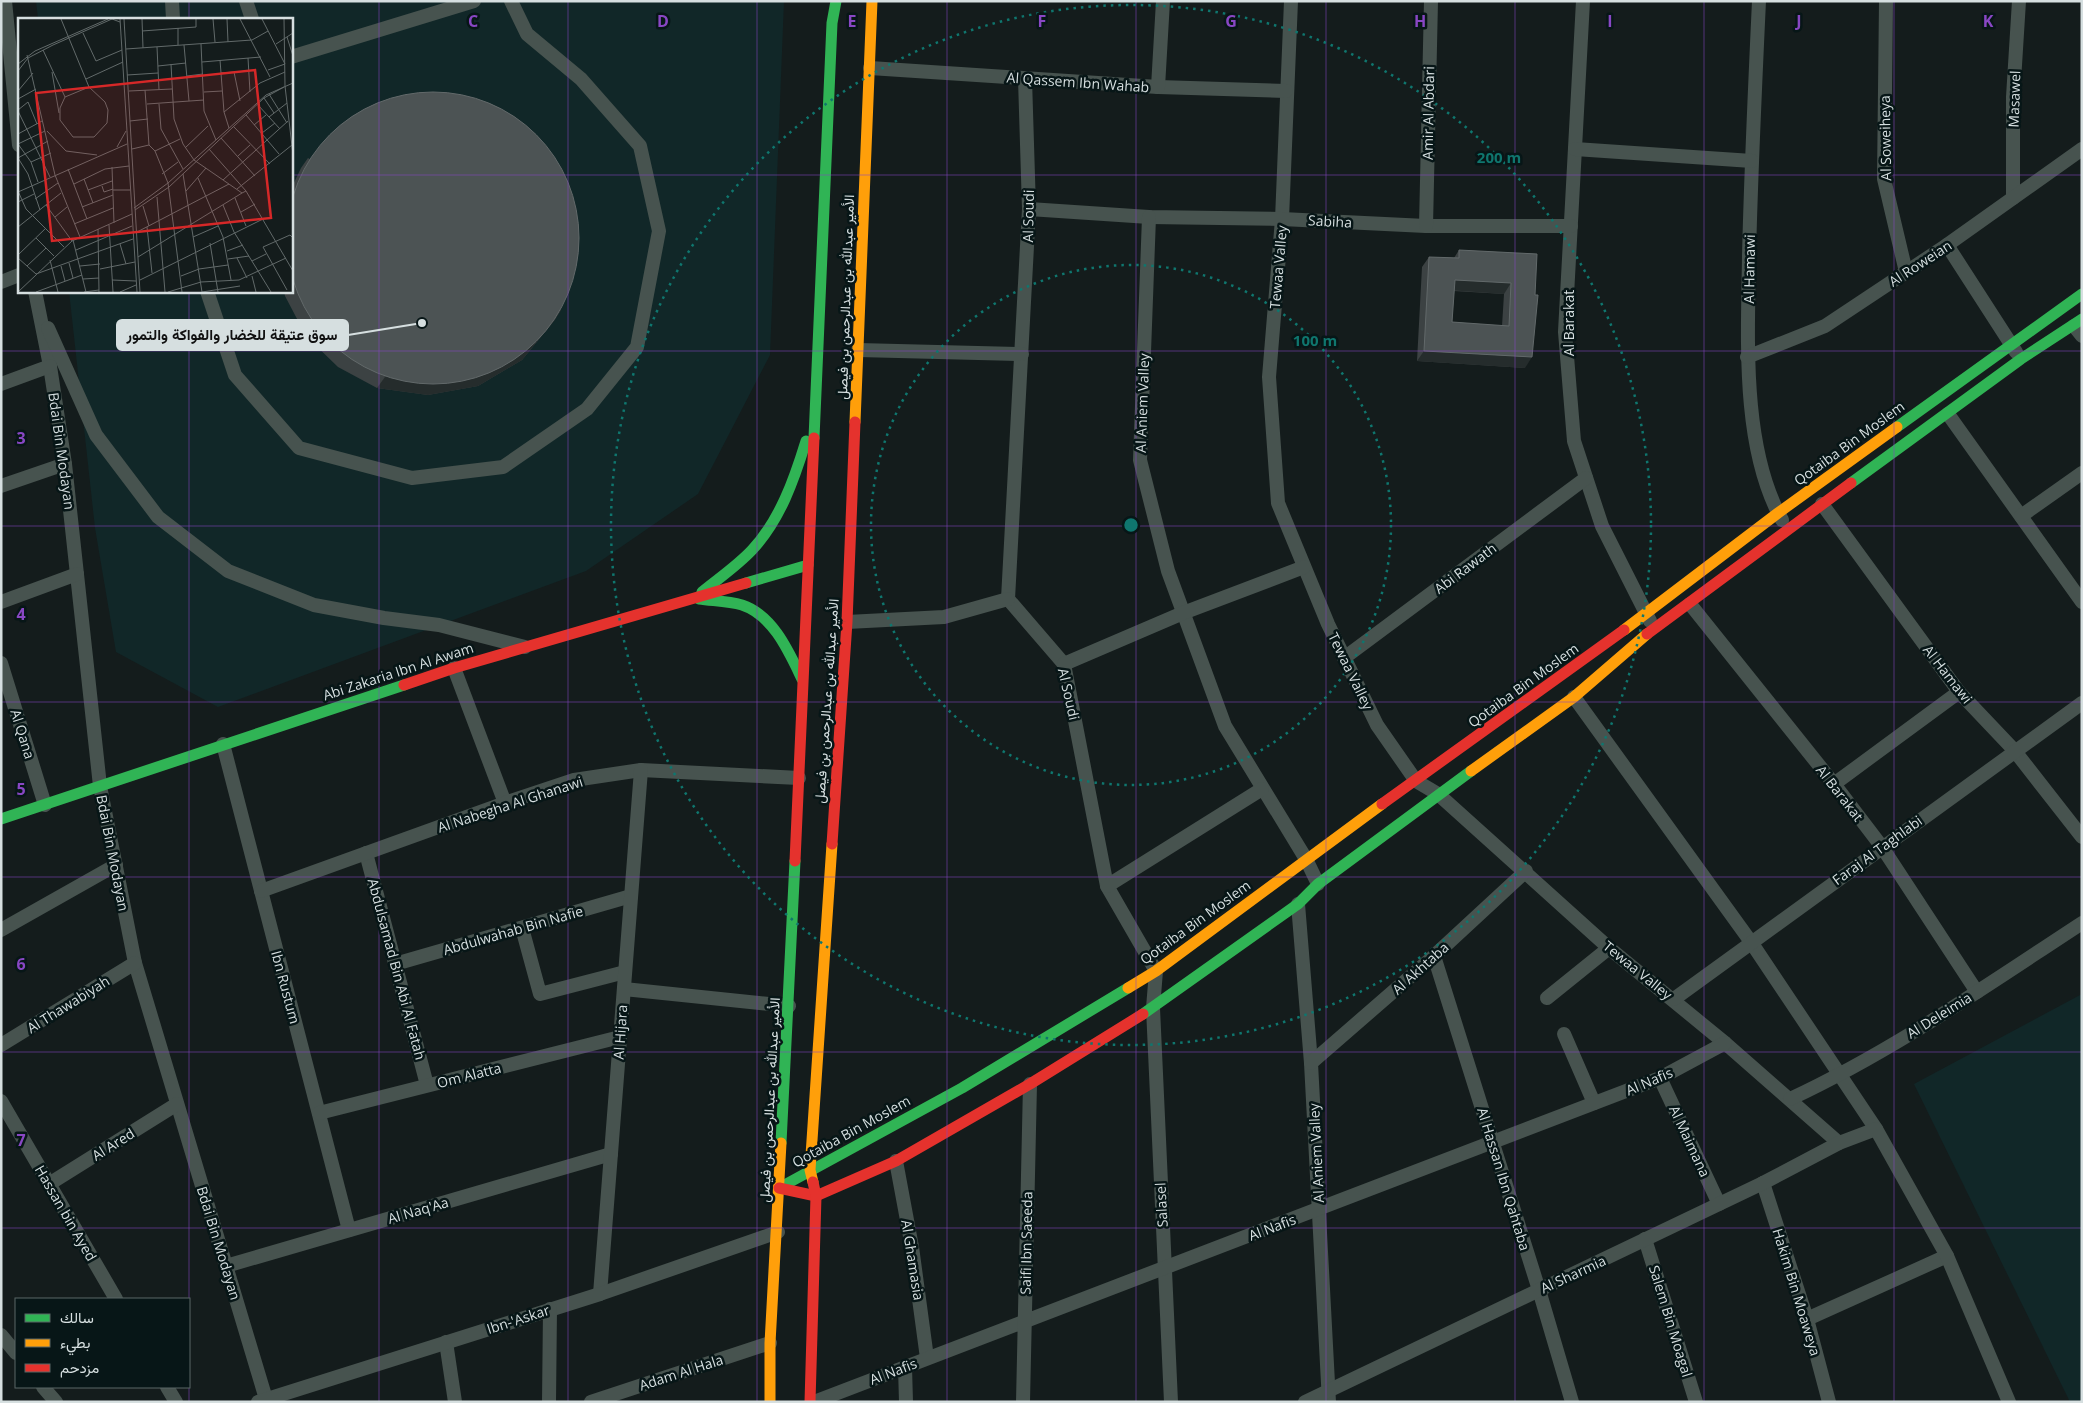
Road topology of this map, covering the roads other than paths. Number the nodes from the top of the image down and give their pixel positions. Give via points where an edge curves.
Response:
1 (5, 1) edge
2 (172, 1) edge
3 (246, 1) edge
4 (474, 1) edge
5 (511, 1) edge
6 (836, 1) edge
7 (872, 1) edge
8 (1163, 1) edge
9 (1291, 1) edge
10 (1431, 1) edge
11 (1583, 1) edge
12 (1759, 1) edge
13 (1886, 1) edge
14 (2007, 1) edge
15 (2019, 1) edge
16 (173, 18) edge
17 (252, 18) edge
18 (292, 57) edge
19 (870, 68) junction
20 (1025, 79) junction
21 (1158, 87) junction
22 (1286, 91) junction
23 (18, 135) edge
24 (2082, 149) edge
25 (1575, 150) junction
26 (1752, 160) junction
27 (2013, 198) junction
28 (1029, 209) junction
29 (1149, 218) junction
30 (1282, 219) junction
31 (1426, 226) junction
32 (1571, 226) junction
33 (1947, 245) junction
34 (1906, 272) junction
35 (18, 275) edge
36 (1, 282) edge
37 (207, 292) edge
38 (2082, 294) edge
39 (36, 298) edge
40 (2079, 327) edge
41 (2011, 343) junction
42 (858, 350) junction
43 (1022, 354) junction
44 (1747, 357) junction
45 (2021, 359) junction
46 (50, 366) junction
47 (1, 384) edge
48 (815, 407) junction
49 (1948, 414) junction
50 (65, 464) junction
51 (2082, 473) edge
52 (1586, 478) junction
53 (1, 486) edge
54 (1822, 504) junction
55 (1778, 513) junction
56 (2021, 516) junction
57 (1788, 530) junction
58 (808, 565) junction
59 (1304, 567) junction
60 (77, 574) junction
61 (694, 598) junction
62 (1008, 599) junction
63 (2081, 600) edge
64 (1, 602) edge
65 (1690, 604) junction
66 (1184, 613) junction
67 (1646, 614) junction
68 (847, 622) junction
69 (1654, 628) junction
70 (527, 647) junction
71 (1344, 658) junction
72 (1, 663) edge
73 (1064, 664) junction
74 (454, 668) junction
75 (803, 681) junction
76 (1960, 692) junction
77 (1574, 697) junction
78 (2082, 703) edge
79 (223, 744) junction
80 (2014, 750) junction
81 (641, 770) junction
82 (799, 778) junction
83 (1416, 781) junction
84 (1834, 784) junction
85 (100, 786) junction
86 (1262, 789) junction
87 (1438, 794) junction
88 (505, 803) junction
89 (45, 805) junction
90 (1, 820) edge
91 (2082, 837) edge
92 (1882, 847) junction
93 (366, 854) junction
94 (1306, 859) junction
95 (116, 865) junction
96 (1526, 871) junction
97 (1318, 884) junction
98 (1107, 886) junction
99 (261, 892) junction
100 (631, 896) junction
101 (1298, 904) junction
102 (2082, 923) edge
103 (522, 928) junction
104 (1, 930) edge
105 (1751, 942) junction
106 (1609, 948) junction
107 (1434, 956) junction
108 (135, 963) junction
109 (395, 964) junction
110 (1156, 971) junction
111 (625, 972) junction
112 (624, 989) junction
113 (1977, 992) junction
114 (1546, 998) dead end
115 (1674, 999) junction
116 (789, 1006) junction
117 (1152, 1008) junction
118 (1564, 1034) dead end
119 (620, 1037) junction
120 (1725, 1043) junction
121 (1, 1046) edge
122 (1311, 1063) junction
123 (1841, 1076) junction
124 (1660, 1078) junction
125 (1030, 1084) junction
126 (427, 1085) junction
127 (1790, 1099) junction
128 (1, 1101) edge
129 (1594, 1103) junction
130 (177, 1104) junction
131 (319, 1113) junction
132 (1876, 1129) junction
133 (1493, 1142) junction
134 (1839, 1143) junction
135 (611, 1154) junction
136 (896, 1161) junction
137 (810, 1170) junction
138 (1763, 1183) junction
139 (50, 1184) junction
140 (779, 1188) junction
141 (816, 1196) junction
142 (1719, 1204) junction
143 (1319, 1209) junction
144 (349, 1230) junction
145 (778, 1232) junction
146 (1645, 1239) junction
147 (1947, 1256) junction
148 (226, 1266) junction
149 (1164, 1268) junction
150 (1539, 1290) junction
151 (600, 1294) junction
152 (115, 1298) edge
153 (550, 1309) junction
154 (1807, 1319) junction
155 (1024, 1321) junction
156 (1, 1335) edge
157 (446, 1342) junction
158 (770, 1343) junction
159 (15, 1352) edge
160 (927, 1358) junction
161 (905, 1367) junction
162 (44, 1388) edge
163 (168, 1388) edge
164 (1329, 1396) edge
165 (262, 1400) edge
166 (56, 1402) edge
167 (176, 1402) edge
168 (455, 1402) edge
169 (549, 1402) edge
170 (591, 1402) edge
171 (770, 1402) edge
172 (810, 1402) edge
173 (814, 1402) edge
174 (906, 1402) edge
175 (1023, 1402) edge
176 (1171, 1402) edge
177 (1305, 1402) edge
178 (1572, 1402) edge
179 (1696, 1402) edge
180 (1828, 1402) edge
181 (2009, 1402) edge

1 - 23 street
2 - 16 street
3 - 17 street
4 - 18 street
5 - 37 street via 527,34 581,79 640,146 659,231 637,347 587,409 503,467 412,478 299,448 235,375
6 - 48 street, الأمير عبدالله بن عبدالرحمن بن فيصل via 832,23
7 - 19 street, الأمير عبدالله بن عبدالرحمن بن فيصل
8 - 21 street
9 - 22 street, Tewaa Valley
10 - 31 street, Amir Al Abdari
11 - 25 street, Al Barakat
12 - 26 street, Al Hamawi
13 - 34 street, Al Soweiheya via 1884,179
14 - 15 street
15 - 27 street, Masawel
19 - 20 street, Al Qassem Ibn Wahab
19 - 42 street, الأمير عبدالله بن عبدالرحمن بن فيصل
20 - 21 street, Al Qassem Ibn Wahab
20 - 28 street, Al Soudi
21 - 22 street, Al Qassem Ibn Wahab
22 - 30 street, Tewaa Valley
24 - 27 street, Al Roweian
25 - 26 street
25 - 32 street, Al Barakat
26 - 44 street, Al Hamawi
27 - 33 street, Al Roweian
28 - 29 street, Sabiha
28 - 43 street, Al Soudi
29 - 30 street, Sabiha
29 - 66 street, Al Aniem Valley via 1140,460 1168,571
30 - 31 street, Sabiha
30 - 59 street, Tewaa Valley via 1269,378 1278,503
31 - 32 street, Sabiha
32 - 52 street, Al Barakat via 1565,332 1574,441
33 - 34 street, Al Roweian
33 - 41 street
34 - 44 street, Al Roweian via 1825,326
35 - 36 street
38 - 41 street, Qotaiba Bin Moslem
39 - 46 street, Bdai Bin Modayan
39 - 70 street via 96,435 158,517 228,571 314,605 438,625
40 - 45 street
41 - 45 street
41 - 55 street, Qotaiba Bin Moslem
42 - 43 street
42 - 68 street, الأمير عبدالله بن عبدالرحمن بن فيصل
43 - 62 street, Al Soudi
44 - 55 street, Al Hamawi via 1757,455
45 - 49 street
46 - 47 street
46 - 50 street, Bdai Bin Modayan
48 - 58 street, الأمير عبدالله بن عبدالرحمن بن فيصل
48 - 61 street, الأمير عبدالله بن عبدالرحمن بن فيصل via 797,470 775,519 752,550
49 - 54 street
49 - 56 street
50 - 53 street
50 - 60 street, Bdai Bin Modayan
51 - 56 street
52 - 67 street, Al Barakat via 1602,526
52 - 71 street, Abi Rawath
54 - 57 street
54 - 76 street, Al Hamawi
55 - 57 street, Al Hamawi
55 - 67 street, Qotaiba Bin Moslem
56 - 63 street
57 - 65 street
58 - 61 street, Abi Zakaria Ibn Al Awam
58 - 75 street, الأمير عبدالله بن عبدالرحمن بن فيصل
59 - 66 street
59 - 71 street, Tewaa Valley
60 - 64 street
60 - 85 street, Bdai Bin Modayan
61 - 70 street, Abi Zakaria Ibn Al Awam
61 - 75 street, الأمير عبدالله بن عبدالرحمن بن فيصل via 743,606 765,619 785,644
62 - 68 street via 944,617
62 - 73 street, Al Soudi
65 - 69 street
65 - 84 street, Al Barakat
66 - 73 street
66 - 86 street, Al Aniem Valley via 1225,726
67 - 69 street, Al Barakat
67 - 83 street, Qotaiba Bin Moslem
68 - 137 street, الأمير عبدالله بن عبدالرحمن بن فيصل
69 - 77 street
70 - 74 street, Abi Zakaria Ibn Al Awam
71 - 83 street, Tewaa Valley via 1377,725
72 - 89 street, Al Qana
73 - 98 street, Al Soudi
74 - 79 street, Abi Zakaria Ibn Al Awam
74 - 88 street
75 - 82 street, الأمير عبدالله بن عبدالرحمن بن فيصل
76 - 80 street, Al Hamawi
76 - 84 street
77 - 87 street
77 - 105 street
78 - 80 street, Faraj Al Taghlabi
79 - 85 street, Abi Zakaria Ibn Al Awam
79 - 99 street, Ibn Rustum
80 - 91 street, Al Hamawi
80 - 92 street, Faraj Al Taghlabi
81 - 82 street, Al Nabegha Al Ghanawi
81 - 88 street, Al Nabegha Al Ghanawi via 574,780
81 - 100 street, Al Hijara
82 - 116 street, الأمير عبدالله بن عبدالرحمن بن فيصل
83 - 87 street, Tewaa Valley
83 - 94 street, Qotaiba Bin Moslem
84 - 92 street, Al Barakat
85 - 89 street, Abi Zakaria Ibn Al Awam
85 - 95 street, Bdai Bin Modayan
86 - 94 street, Al Aniem Valley
86 - 98 street
87 - 96 street, Tewaa Valley
87 - 97 street
88 - 93 street, Al Nabegha Al Ghanawi
89 - 90 street, Abi Zakaria Ibn Al Awam
92 - 105 street, Faraj Al Taghlabi
92 - 113 street, Al Barakat
93 - 99 street, Al Nabegha Al Ghanawi
93 - 109 street, Abdulsamad Bin Abi Al Fatah
94 - 97 street, Al Aniem Valley
94 - 110 street, Qotaiba Bin Moslem
95 - 104 street
95 - 108 street, Bdai Bin Modayan
96 - 106 street, Tewaa Valley
96 - 107 street, Al Akhtaba
97 - 101 street
98 - 110 street, Al Soudi
99 - 131 street, Ibn Rustum
100 - 103 street, Abdulwahab Bin Nafie
100 - 111 street, Al Hijara
101 - 117 street
101 - 122 street, Al Aniem Valley
102 - 113 street, Al Deleimia
103 - 109 street, Abdulwahab Bin Nafie
103 - 111 street via 540,994
105 - 115 street, Faraj Al Taghlabi
105 - 123 street
106 - 114 street
106 - 115 street, Tewaa Valley
107 - 122 street, Al Akhtaba
107 - 133 street, Al Hassan Ibn Qahtaba
108 - 121 street, Al Thawabiyah
108 - 130 street, Bdai Bin Modayan
109 - 126 street, Abdulsamad Bin Abi Al Fatah
110 - 117 street
110 - 137 street, Qotaiba Bin Moslem via 962,1088
111 - 112 street, Al Hijara
112 - 116 street
112 - 119 street, Al Hijara
113 - 123 street, Al Deleimia
115 - 120 street, Tewaa Valley
116 - 140 street, الأمير عبدالله بن عبدالرحمن بن فيصل
117 - 125 street
117 - 149 street, Salasel
118 - 129 street
119 - 126 street, Om Alatta
119 - 135 street, Al Hijara
120 - 124 street, Al Nafis
120 - 127 street, Tewaa Valley
122 - 143 street, Al Aniem Valley
123 - 127 street, Al Deleimia
123 - 132 street
124 - 129 street, Al Nafis
124 - 142 street, Al Maimana
125 - 136 street
125 - 155 street, Saifi Ibn Saeeda
126 - 131 street, Om Alatta
127 - 134 street, Tewaa Valley
128 - 139 street, Hassan bin Ayed
129 - 133 street, Al Nafis
130 - 139 street, Al Ared
130 - 148 street, Bdai Bin Modayan
131 - 144 street, Ibn Rustum
132 - 134 street, Al Sharmia
132 - 147 street
133 - 143 street, Al Nafis
133 - 150 street, Al Hassan Ibn Qahtaba
134 - 138 street, Al Sharmia
135 - 144 street, Al Naq'Aa
135 - 151 street, Al Hijara
136 - 141 street
136 - 160 street, Al Ghamasia
137 - 140 street, Qotaiba Bin Moslem
137 - 141 street, الأمير عبدالله بن عبدالرحمن بن فيصل
138 - 142 street, Al Sharmia
138 - 154 street, Hakim Bin Moaweya
139 - 152 street, Hassan bin Ayed
140 - 141 street
140 - 145 street, الأمير عبدالله بن عبدالرحمن بن فيصل
141 - 172 street, الأمير عبدالله بن عبدالرحمن بن فيصل
142 - 146 street, Al Sharmia
143 - 149 street, Al Nafis
143 - 164 street, Al Aniem Valley
144 - 148 street, Al Naq'Aa
145 - 151 street, Ibn-'Askar
145 - 158 street, الأمير عبدالله بن عبدالرحمن بن فيصل
146 - 150 street, Al Sharmia
146 - 179 street, Salem Bin Moagal
147 - 154 street
147 - 181 street
148 - 165 street, Bdai Bin Modayan
149 - 155 street, Al Nafis
149 - 176 street, Salasel
150 - 164 street, Al Sharmia
150 - 178 street, Al Hassan Ibn Qahtaba
151 - 153 street, Ibn-'Askar
153 - 157 street, Ibn-'Askar
153 - 169 street
154 - 180 street, Hakim Bin Moaweya
155 - 160 street, Al Nafis
155 - 175 street, Saifi Ibn Saeeda
156 - 159 street
157 - 165 street, Ibn-'Askar
157 - 168 street
158 - 170 street, Adam Al Hala
158 - 171 street, الأمير عبدالله بن عبدالرحمن بن فيصل
160 - 161 street, Al Nafis
161 - 173 street, Al Nafis
161 - 174 street
162 - 166 street
163 - 167 street
164 - 177 street, Al Sharmia

